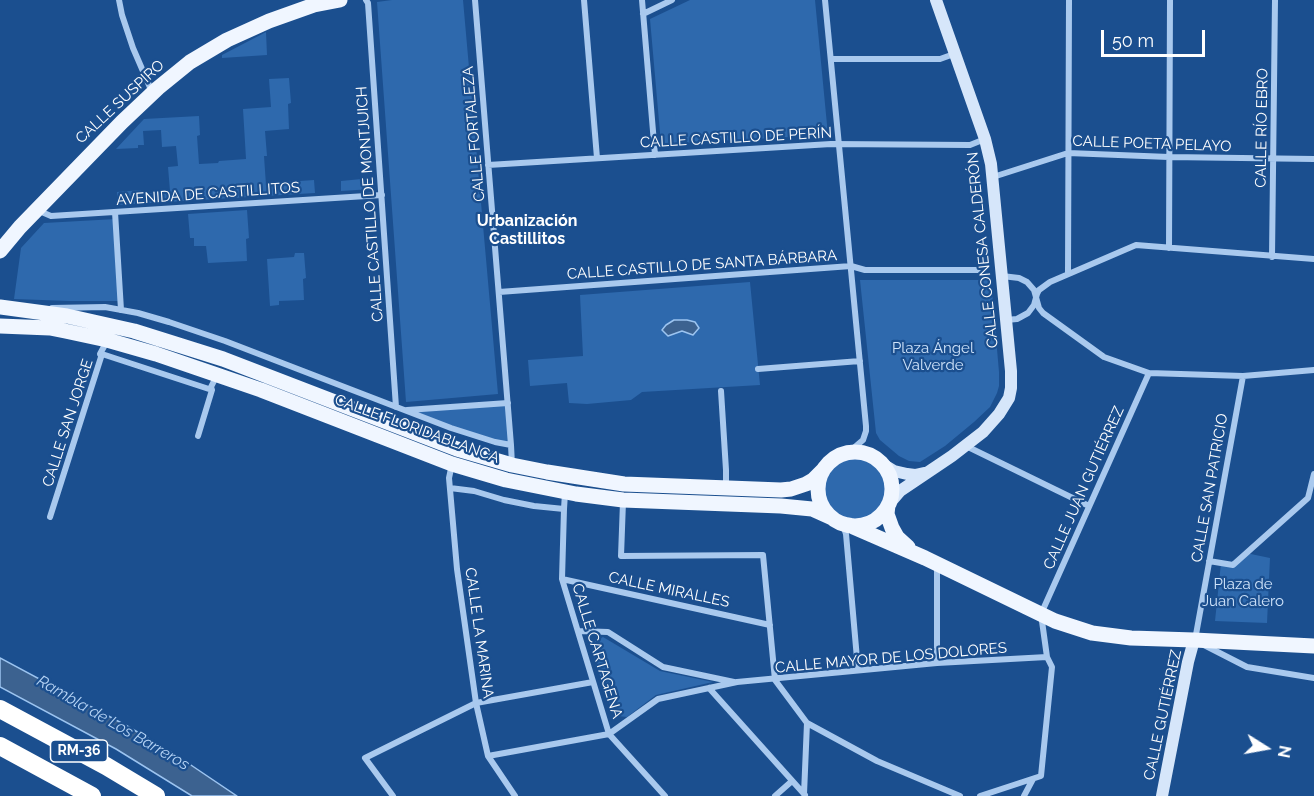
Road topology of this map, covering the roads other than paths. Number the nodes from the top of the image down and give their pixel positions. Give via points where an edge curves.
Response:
1 (118, 0) edge
2 (340, 0) edge
3 (366, 0) edge
4 (475, 0) edge
5 (584, 0) edge
6 (642, 0) edge
7 (672, 0) edge
8 (825, 0) edge
9 (936, 0) edge
10 (1069, 0) edge
11 (1170, 0) edge
12 (1275, 0) edge
13 (643, 14) junction
14 (954, 54) junction
15 (831, 59) junction
16 (152, 92) junction
17 (985, 139) junction
18 (839, 144) junction
19 (1068, 153) junction
20 (655, 155) junction
21 (1169, 157) junction
22 (597, 158) junction
23 (1314, 159) edge
24 (1274, 160) junction
25 (488, 165) junction
26 (993, 177) junction
27 (382, 195) junction
28 (36, 210) junction
29 (115, 212) junction
30 (0, 248) edge
31 (1169, 248) junction
32 (1272, 257) junction
33 (1314, 259) edge
34 (851, 266) junction
35 (978, 270) dead end
36 (1068, 274) junction
37 (1002, 276) junction
38 (499, 292) junction
39 (1036, 298) junction
40 (0, 307) edge
41 (18, 310) junction
42 (122, 310) junction
43 (1006, 320) junction
44 (0, 327) edge
45 (105, 347) junction
46 (860, 361) junction
47 (758, 369) dead end
48 (1314, 370) edge
49 (1149, 373) junction
50 (217, 374) junction
51 (1243, 376) junction
52 (213, 390) junction
53 (721, 391) dead end
54 (508, 403) junction
55 (399, 409) junction
56 (198, 436) dead end
57 (511, 445) junction
58 (966, 446) junction
59 (849, 452) junction
60 (881, 463) junction
61 (452, 464) junction
62 (512, 465) junction
63 (824, 469) junction
64 (931, 471) junction
65 (1314, 474) edge
66 (450, 488) junction
67 (726, 488) junction
68 (565, 492) junction
69 (1311, 499) edge
70 (623, 500) junction
71 (888, 505) junction
72 (1089, 506) junction
73 (564, 509) junction
74 (50, 517) dead end
75 (841, 522) junction
76 (931, 561) junction
77 (1209, 561) junction
78 (562, 579) junction
79 (1041, 614) junction
80 (770, 625) junction
81 (578, 631) junction
82 (1194, 640) junction
83 (1314, 646) edge
84 (1047, 657) junction
85 (937, 663) junction
86 (858, 670) junction
87 (1314, 678) edge
88 (775, 680) junction
89 (593, 682) junction
90 (737, 682) junction
91 (709, 688) junction
92 (476, 703) junction
93 (0, 709) edge
94 (807, 723) junction
95 (609, 734) junction
96 (0, 748) edge
97 (488, 756) junction
98 (1033, 779) junction
99 (792, 781) junction
100 (91, 795) edge
101 (805, 795) edge
102 (156, 796) edge
103 (393, 796) edge
104 (515, 796) edge
105 (665, 796) edge
106 (775, 796) edge
107 (960, 796) edge
108 (980, 796) edge
109 (1024, 796) edge
110 (1162, 796) edge

1 - 16 street
2 - 16 main road, CALLE SUSPIRO via 299,9 236,36 190,62
3 - 27 street, CALLE CASTILLO DE MONTJUICH
4 - 25 street, CALLE FORTALEZA
5 - 22 street
6 - 13 street
7 - 13 street
8 - 15 street
9 - 14 main road, CALLE CONESA CALDERÓN
10 - 19 street
11 - 21 street
12 - 24 street, CALLE RÍO EBRO
13 - 20 street
14 - 15 street via 940,59
14 - 17 main road, CALLE CONESA CALDERÓN
15 - 18 street
16 - 28 main road, CALLE SUSPIRO
17 - 18 street, CALLE CASTILLO DE PERÍN via 970,145
17 - 26 main road, CALLE CONESA CALDERÓN
18 - 20 street, CALLE CASTILLO DE PERÍN
18 - 34 street
19 - 21 street, CALLE POETA PELAYO
19 - 26 street, CALLE POETA PELAYO
19 - 36 street
20 - 22 street, CALLE CASTILLO DE PERÍN
21 - 24 street, CALLE POETA PELAYO
21 - 31 street
22 - 25 street, CALLE CASTILLO DE PERÍN
23 - 24 street, CALLE POETA PELAYO
24 - 32 street, CALLE RÍO EBRO
25 - 38 street, CALLE FORTALEZA
26 - 37 main road, CALLE CONESA CALDERÓN
27 - 29 street, AVENIDA DE CASTILLITOS
27 - 55 street, CALLE CASTILLO DE MONTJUICH
28 - 29 street, AVENIDA DE CASTILLITOS via 51,216
28 - 30 main road, CALLE SUSPIRO
29 - 42 street
31 - 32 street
31 - 36 street via 1136,245
32 - 33 street
34 - 35 street, CALLE CASTILLO DE SANTA BÁRBARA via 865,270
34 - 38 street, CALLE CASTILLO DE SANTA BÁRBARA
34 - 46 street
36 - 39 street via 1044,285
37 - 39 street via 1027,282
37 - 43 main road, CALLE CONESA CALDERÓN
38 - 54 street, CALLE FORTALEZA
39 - 43 street via 1028,314
39 - 49 street via 1043,313 1104,357
40 - 41 main road, CALLE FLORIDABLANCA
41 - 42 street, CALLE FLORIDABLANCA
41 - 62 main road, CALLE FLORIDABLANCA via 100,322 178,344 457,449
42 - 55 street, CALLE FLORIDABLANCA via 207,335
43 - 58 main road, CALLE CONESA CALDERÓN via 1012,379 1009,398 983,432
44 - 45 main road, CALLE FLORIDABLANCA via 50,328
45 - 50 main road, CALLE FLORIDABLANCA via 156,354
45 - 52 street
45 - 74 street, CALLE SAN JORGE
46 - 47 street
46 - 59 street via 866,431 861,443
48 - 51 street
49 - 51 street
49 - 72 street, CALLE JUAN GUTIÉRREZ
50 - 52 street
50 - 61 main road, CALLE FLORIDABLANCA
51 - 77 street, CALLE SAN PATRICIO
52 - 56 street
53 - 67 street
54 - 55 street
54 - 57 street, CALLE FORTALEZA
55 - 57 street, CALLE FLORIDABLANCA
57 - 62 street, CALLE FORTALEZA
58 - 64 main road, CALLE CONESA CALDERÓN
58 - 72 street
59 - 60 main road via 865,453
59 - 63 main road via 833,459
60 - 64 main road via 907,474
60 - 71 main road via 891,483
61 - 66 street, CALLE LA MARINA
61 - 68 main road, CALLE FLORIDABLANCA
62 - 67 main road, CALLE FLORIDABLANCA via 624,484
63 - 67 main road, CALLE FLORIDABLANCA via 813,480 791,489
63 - 75 main road via 818,493 824,508
64 - 71 main road, CALLE CONESA CALDERÓN via 900,491
65 - 69 street
66 - 73 street
66 - 92 street, CALLE LA MARINA
68 - 70 main road, CALLE FLORIDABLANCA
68 - 73 street, CALLE CARTAGENA
69 - 77 street via 1233,565
70 - 75 main road, CALLE FLORIDABLANCA via 812,509
70 - 80 street via 621,556 763,555
71 - 75 main road via 882,514 861,525
71 - 76 main road, CALLE FLORIDABLANCA via 888,520 897,537
72 - 79 street, CALLE JUAN GUTIÉRREZ
73 - 78 street, CALLE CARTAGENA
75 - 76 main road, CALLE FLORIDABLANCA
75 - 86 street via 846,534
76 - 79 main road, CALLE FLORIDABLANCA
76 - 85 street
77 - 82 street, CALLE SAN PATRICIO
78 - 80 street, CALLE MIRALLES
78 - 81 street, CALLE CARTAGENA
79 - 82 main road, CALLE FLORIDABLANCA via 1092,633
79 - 84 street
80 - 88 street
81 - 89 street, CALLE CARTAGENA
81 - 90 street via 608,632 663,667
82 - 83 main road, CALLE FLORIDABLANCA
82 - 87 street via 1247,667
82 - 110 main road, CALLE GUTIÉRREZ
84 - 85 street, CALLE MAYOR DE LOS DOLORES
84 - 98 street via 1052,668 1041,776
85 - 86 street, CALLE MAYOR DE LOS DOLORES
86 - 88 street, CALLE MAYOR DE LOS DOLORES
88 - 90 street, CALLE MAYOR DE LOS DOLORES
88 - 94 street
89 - 92 street
89 - 95 street, CALLE CARTAGENA
90 - 91 street
91 - 95 street via 658,699
91 - 99 street
92 - 97 street, CALLE LA MARINA
92 - 103 street via 365,758
93 - 102 highway, RM-36
94 - 101 street
94 - 107 street via 877,761
95 - 97 street
95 - 105 street, CALLE CARTAGENA
96 - 100 highway, RM-36
97 - 104 street, CALLE LA MARINA
98 - 108 street
98 - 109 street
99 - 101 street
99 - 106 street

